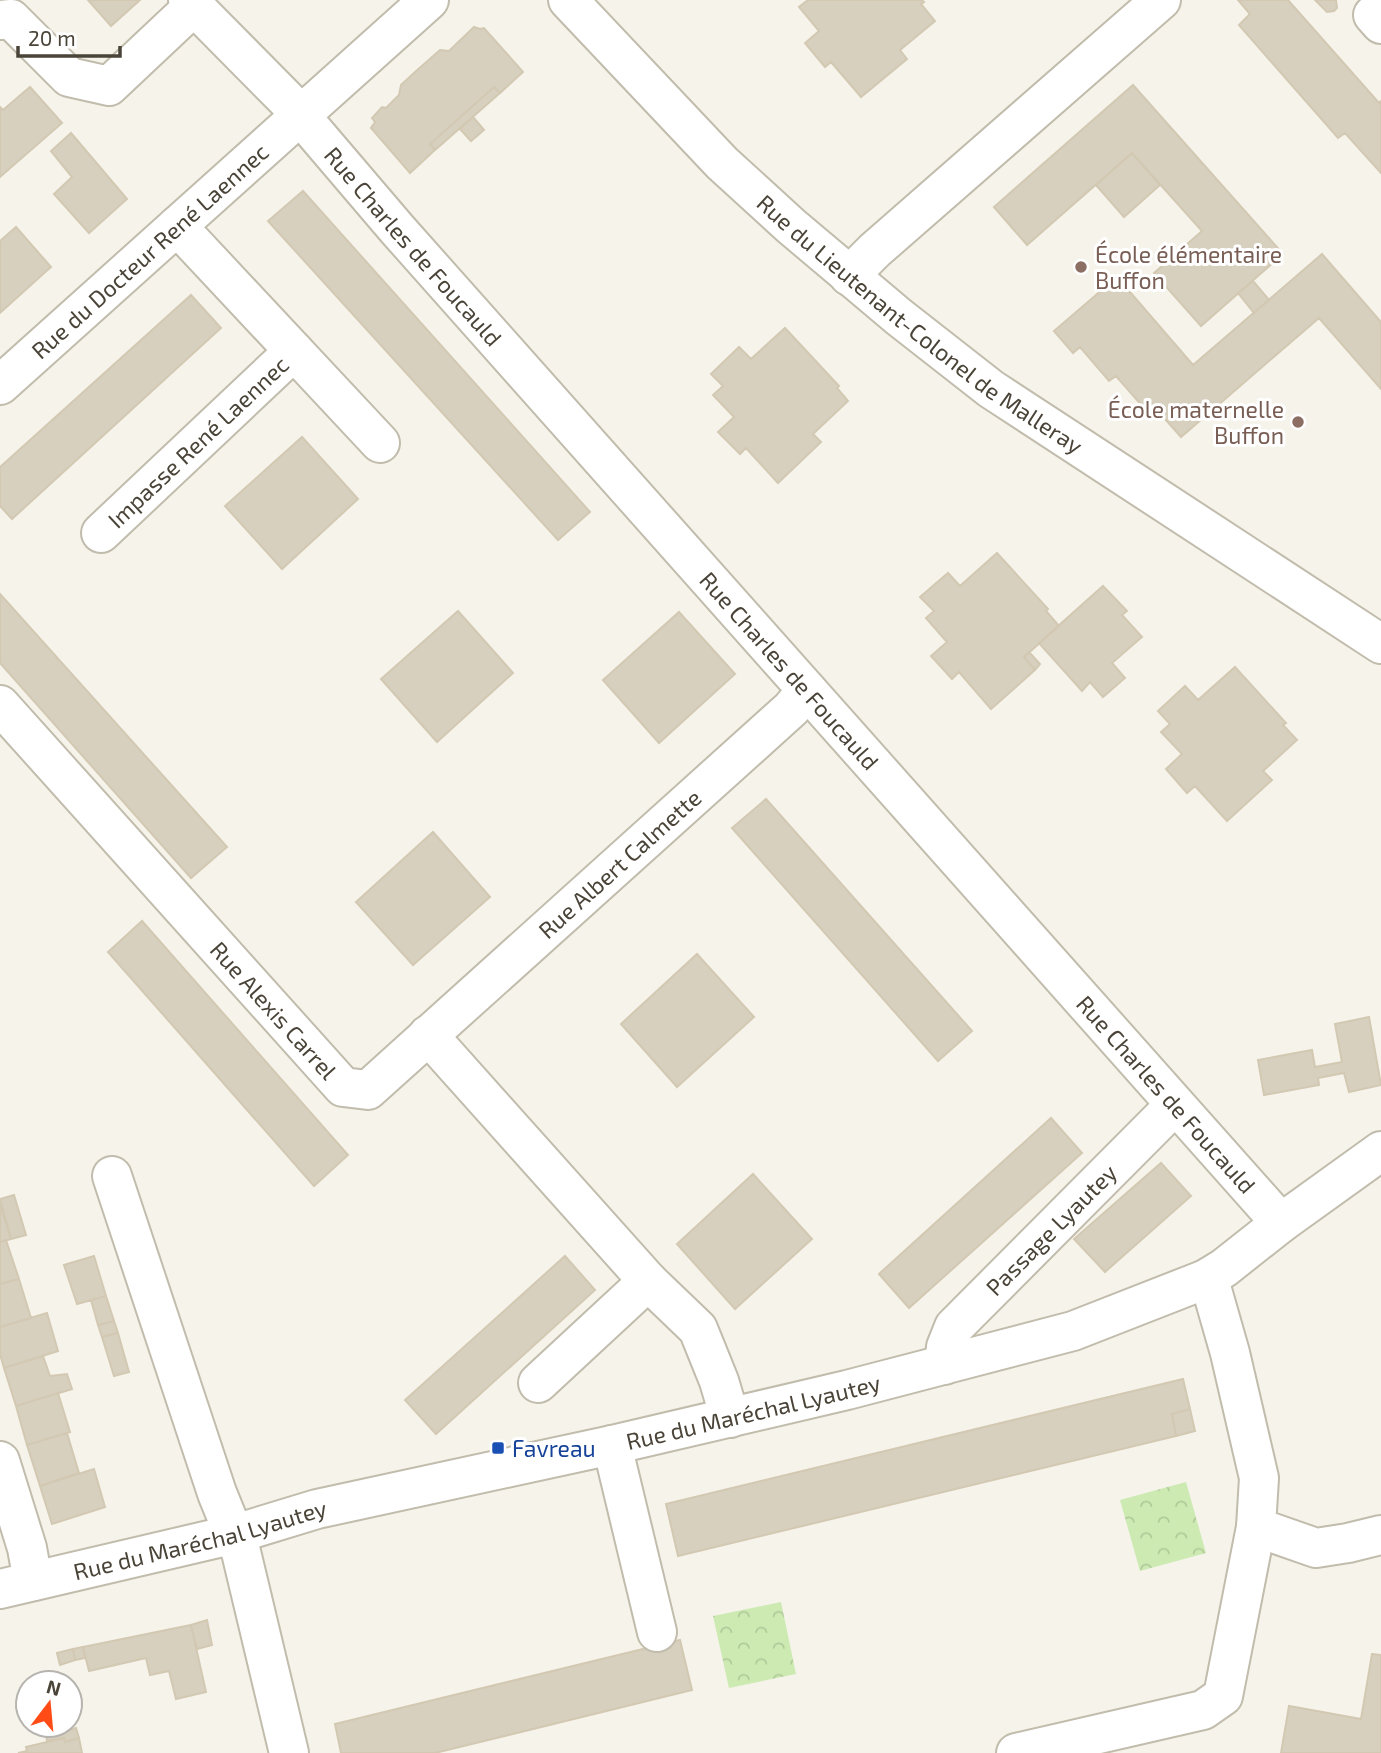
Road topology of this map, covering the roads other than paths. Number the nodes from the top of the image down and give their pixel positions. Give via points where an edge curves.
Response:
1 (429, 0) edge
2 (568, 0) edge
3 (1161, 0) edge
4 (191, 3) edge
5 (1381, 8) edge
6 (0, 20) edge
7 (1381, 24) edge
8 (299, 117) junction
9 (177, 226) junction
10 (849, 276) junction
11 (294, 351) junction
12 (0, 385) edge
13 (380, 443) dead end
14 (102, 533) dead end
15 (1381, 644) edge
16 (807, 690) junction
17 (0, 705) edge
18 (428, 1035) junction
19 (1175, 1105) junction
20 (1381, 1151) edge
21 (112, 1176) dead end
22 (1281, 1223) junction
23 (1206, 1279) junction
24 (648, 1281) junction
25 (944, 1365) junction
26 (538, 1383) dead end
27 (730, 1418) junction
28 (612, 1445) junction
29 (0, 1461) edge
30 (1256, 1527) junction
31 (235, 1534) junction
32 (1381, 1535) edge
33 (17, 1585) edge
34 (657, 1632) dead end
35 (289, 1753) edge
36 (1016, 1753) edge

1 - 8 street, Rue du Docteur René Laennec
2 - 10 street, Rue du Lieutenant-Colonel de Malleray via 722,163
3 - 10 street
4 - 6 street via 109,86 69,77 10,19
4 - 8 street
5 - 7 street via 1373,15
8 - 9 street, Rue du Docteur René Laennec
8 - 16 street, Rue Charles de Foucauld
9 - 11 street, Impasse René Laennec
9 - 12 street, Rue du Docteur René Laennec
10 - 15 street, Rue du Lieutenant-Colonel de Malleray via 991,389
11 - 13 street, Impasse René Laennec
11 - 14 street, Impasse René Laennec
16 - 18 street, Rue Albert Calmette
16 - 19 street, Rue Charles de Foucauld
17 - 18 street, Rue Alexis Carrel via 343,1087 368,1090
18 - 24 street
19 - 22 street, Rue Charles de Foucauld
19 - 25 street, Passage Lyautey via 954,1327
20 - 22 street, Rue du Maréchal Lyautey
21 - 31 street via 217,1493
22 - 23 street, Rue du Maréchal Lyautey
23 - 25 street, Rue du Maréchal Lyautey via 1073,1331
23 - 30 street via 1230,1353 1259,1478
24 - 26 street
24 - 27 street via 698,1329
25 - 27 street, Rue du Maréchal Lyautey
27 - 28 street, Rue du Maréchal Lyautey
28 - 31 street, Rue du Maréchal Lyautey via 317,1509
28 - 34 street
29 - 33 street via 27,1548
30 - 32 street via 1316,1548
30 - 36 street via 1223,1696 1203,1710
31 - 33 street, Rue du Maréchal Lyautey
31 - 35 street

